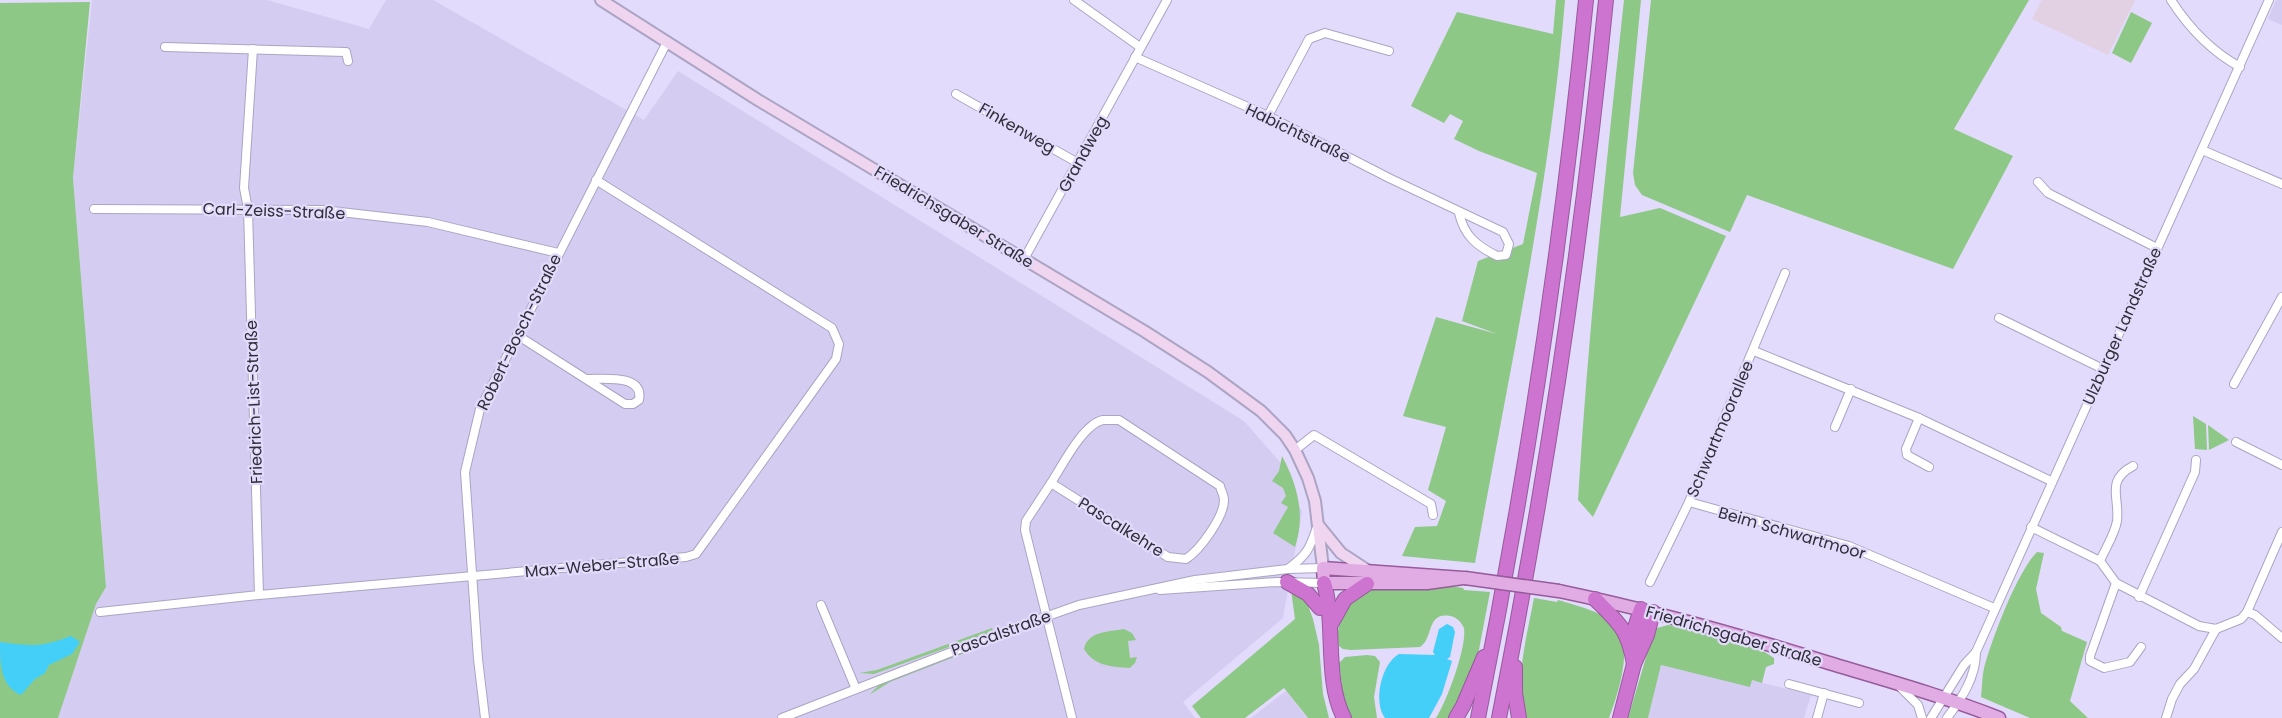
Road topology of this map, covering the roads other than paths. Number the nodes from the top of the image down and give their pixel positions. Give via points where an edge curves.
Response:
1 (601, 0) edge
2 (1074, 0) edge
3 (1167, 0) edge
4 (1586, 0) edge
5 (1606, 0) edge
6 (2171, 0) edge
7 (2269, 0) edge
8 (667, 42) junction
9 (165, 47) dead end
10 (1140, 47) junction
11 (253, 49) junction
12 (1389, 51) dead end
13 (1135, 57) junction
14 (348, 61) dead end
15 (2240, 67) junction
16 (956, 94) dead end
17 (1268, 116) junction
18 (2202, 150) junction
19 (1078, 163) junction
20 (596, 180) junction
21 (2038, 182) dead end
22 (2282, 184) edge
23 (94, 209) dead end
24 (248, 209) junction
25 (1459, 213) junction
26 (2157, 248) junction
27 (558, 253) junction
28 (1024, 259) junction
29 (1785, 273) dead end
30 (2282, 297) edge
31 (1999, 318) dead end
32 (517, 335) junction
33 (1754, 351) junction
34 (2103, 369) junction
35 (587, 379) junction
36 (2234, 384) dead end
37 (1851, 389) junction
38 (1919, 418) junction
39 (1835, 427) dead end
40 (2236, 442) dead end
41 (1295, 450) junction
42 (2196, 460) dead end
43 (2282, 465) edge
44 (2133, 466) dead end
45 (1929, 467) dead end
46 (2051, 481) junction
47 (1051, 483) junction
48 (1689, 502) junction
49 (1433, 515) dead end
50 (1318, 525) junction
51 (2031, 527) junction
52 (2282, 531) edge
53 (2100, 561) junction
54 (1323, 568) junction
55 (1287, 575) junction
56 (472, 577) junction
57 (1367, 577) junction
58 (1650, 582) dead end
59 (2116, 583) junction
60 (1324, 584) junction
61 (1149, 589) junction
62 (259, 596) junction
63 (2139, 597) junction
64 (1595, 599) junction
65 (821, 605) dead end
66 (1320, 608) junction
67 (1994, 608) junction
68 (1647, 611) junction
69 (100, 612) dead end
70 (2247, 612) junction
71 (1046, 616) junction
72 (1497, 624) junction
73 (1331, 626) junction
74 (2216, 629) junction
75 (1514, 638) junction
76 (2282, 638) edge
77 (1630, 644) junction
78 (2141, 647) dead end
79 (1976, 652) junction
80 (1634, 664) junction
81 (1893, 681) junction
82 (1789, 684) dead end
83 (856, 689) junction
84 (1824, 693) junction
85 (1944, 697) junction
86 (1959, 702) junction
87 (1859, 703) dead end
88 (485, 718) edge
89 (782, 718) edge
90 (1072, 718) edge
91 (1337, 718) edge
92 (1344, 718) edge
93 (1456, 718) edge
94 (1478, 718) edge
95 (1499, 718) edge
96 (1519, 718) edge
97 (1620, 718) edge
98 (1817, 718) edge
99 (1922, 718) edge
100 (1931, 718) edge
101 (1947, 718) edge
102 (1999, 718) edge
103 (2166, 718) edge

1 - 8 main road, Friedrichsgaber Straße
2 - 10 street
3 - 10 street, Grandweg
4 - 72 highway via 1551,299
5 - 75 highway via 1562,360
6 - 15 street via 2205,43
7 - 15 street, Ulzburger Landstraße
8 - 20 street, Robert-Bosch-Straße
8 - 28 main road, Friedrichsgaber Straße
9 - 11 street
10 - 13 street, Grandweg
11 - 14 street via 346,52
11 - 24 street, Friedrich-List-Straße via 244,188
12 - 17 street via 1324,33 1309,39
13 - 17 street, Habichtstraße
13 - 19 street, Grandweg
15 - 18 street, Ulzburger Landstraße
16 - 19 street, Finkenweg
17 - 25 street, Habichtstraße
18 - 22 street
18 - 26 street, Ulzburger Landstraße
19 - 28 street, Grandweg
20 - 27 street, Robert-Bosch-Straße
20 - 56 street, Max-Weber-Straße via 832,328 839,344 836,359 696,554
21 - 26 street via 2048,193
23 - 24 street, Carl-Zeiss-Straße
24 - 27 street, Carl-Zeiss-Straße via 323,210 428,222
24 - 62 street, Friedrich-List-Straße
25 - 25 street, Habichtstraße via 1503,232 1509,244 1506,255 1497,256 1470,239
26 - 34 street, Ulzburger Landstraße
27 - 32 street, Robert-Bosch-Straße
28 - 41 main road, Friedrichsgaber Straße via 1208,372 1261,411
29 - 33 street, Schwartmoorallee
30 - 36 street via 2260,344
31 - 34 street
32 - 35 street
32 - 56 street, Robert-Bosch-Straße via 480,409 465,472
33 - 37 street
33 - 48 street, Schwartmoorallee
34 - 46 street, Ulzburger Landstraße
35 - 35 street via 625,404 639,400 637,386 624,380
37 - 38 street
37 - 39 street
38 - 45 street via 1907,455
38 - 46 street
40 - 43 street
41 - 49 street via 1314,435 1431,504
41 - 50 main road, Friedrichsgaber Straße via 1312,489
42 - 63 street
44 - 53 street via 2122,471 2115,484 2117,522
46 - 51 street, Ulzburger Landstraße
47 - 47 street, Pascalkehre via 1168,557 1180,560 1196,553 1222,513 1224,498 1220,486 1119,420 1095,422
47 - 71 street via 1026,521 1024,531
48 - 58 street, Schwartmoorallee
48 - 67 street, Beim Schwartmoor via 1849,546
50 - 54 main road, Friedrichsgaber Straße
50 - 55 street via 1311,547
50 - 57 main road, Friedrichsgaber Straße
51 - 53 street
51 - 67 street, Ulzburger Landstraße
52 - 70 street
53 - 59 street
54 - 55 street, Pascalstraße
54 - 57 main road, Friedrichsgaber Straße
54 - 60 main road, Friedrichsgaber Straße
55 - 60 street, Pascalstraße
55 - 61 street, Pascalstraße via 1195,580
55 - 61 street, Pascalstraße via 1167,591
55 - 66 highway
56 - 62 street, Max-Weber-Straße
56 - 88 street, Robert-Bosch-Straße
57 - 60 main road, Friedrichsgaber Straße
57 - 64 main road, Friedrichsgaber Straße, bridge via 1378,582 1427,583 1464,578
57 - 73 highway via 1345,599
59 - 63 street
59 - 78 street via 2090,661 2104,668 2130,662
60 - 66 highway
60 - 73 highway
61 - 71 street, Pascalstraße
62 - 69 street, Max-Weber-Straße
63 - 74 street via 2199,626
64 - 68 main road, Friedrichsgaber Straße
64 - 77 highway via 1617,620
65 - 83 street
66 - 91 highway via 1328,681
67 - 79 street, Ulzburger Landstraße
68 - 77 highway
68 - 80 highway via 1647,635
68 - 81 main road, Friedrichsgaber Straße
70 - 74 street via 2241,619
70 - 76 street
71 - 83 street, Pascalstraße
71 - 90 street
72 - 93 highway
72 - 94 highway
73 - 92 highway via 1336,694
74 - 103 street via 2194,669 2180,684
75 - 95 highway
75 - 96 highway
77 - 80 highway
79 - 85 street, Ulzburger Landstraße
79 - 86 street, Ulzburger Landstraße via 1967,690
80 - 97 highway
81 - 85 main road, Friedrichsgaber Straße
81 - 99 street via 1918,705
82 - 84 street
83 - 89 street, Pascalstraße
84 - 87 street
84 - 98 street
85 - 86 main road, Friedrichsgaber Straße
85 - 100 street, Ulzburger Landstraße
86 - 101 street, Ulzburger Landstraße
86 - 102 main road, Friedrichsgaber Straße

